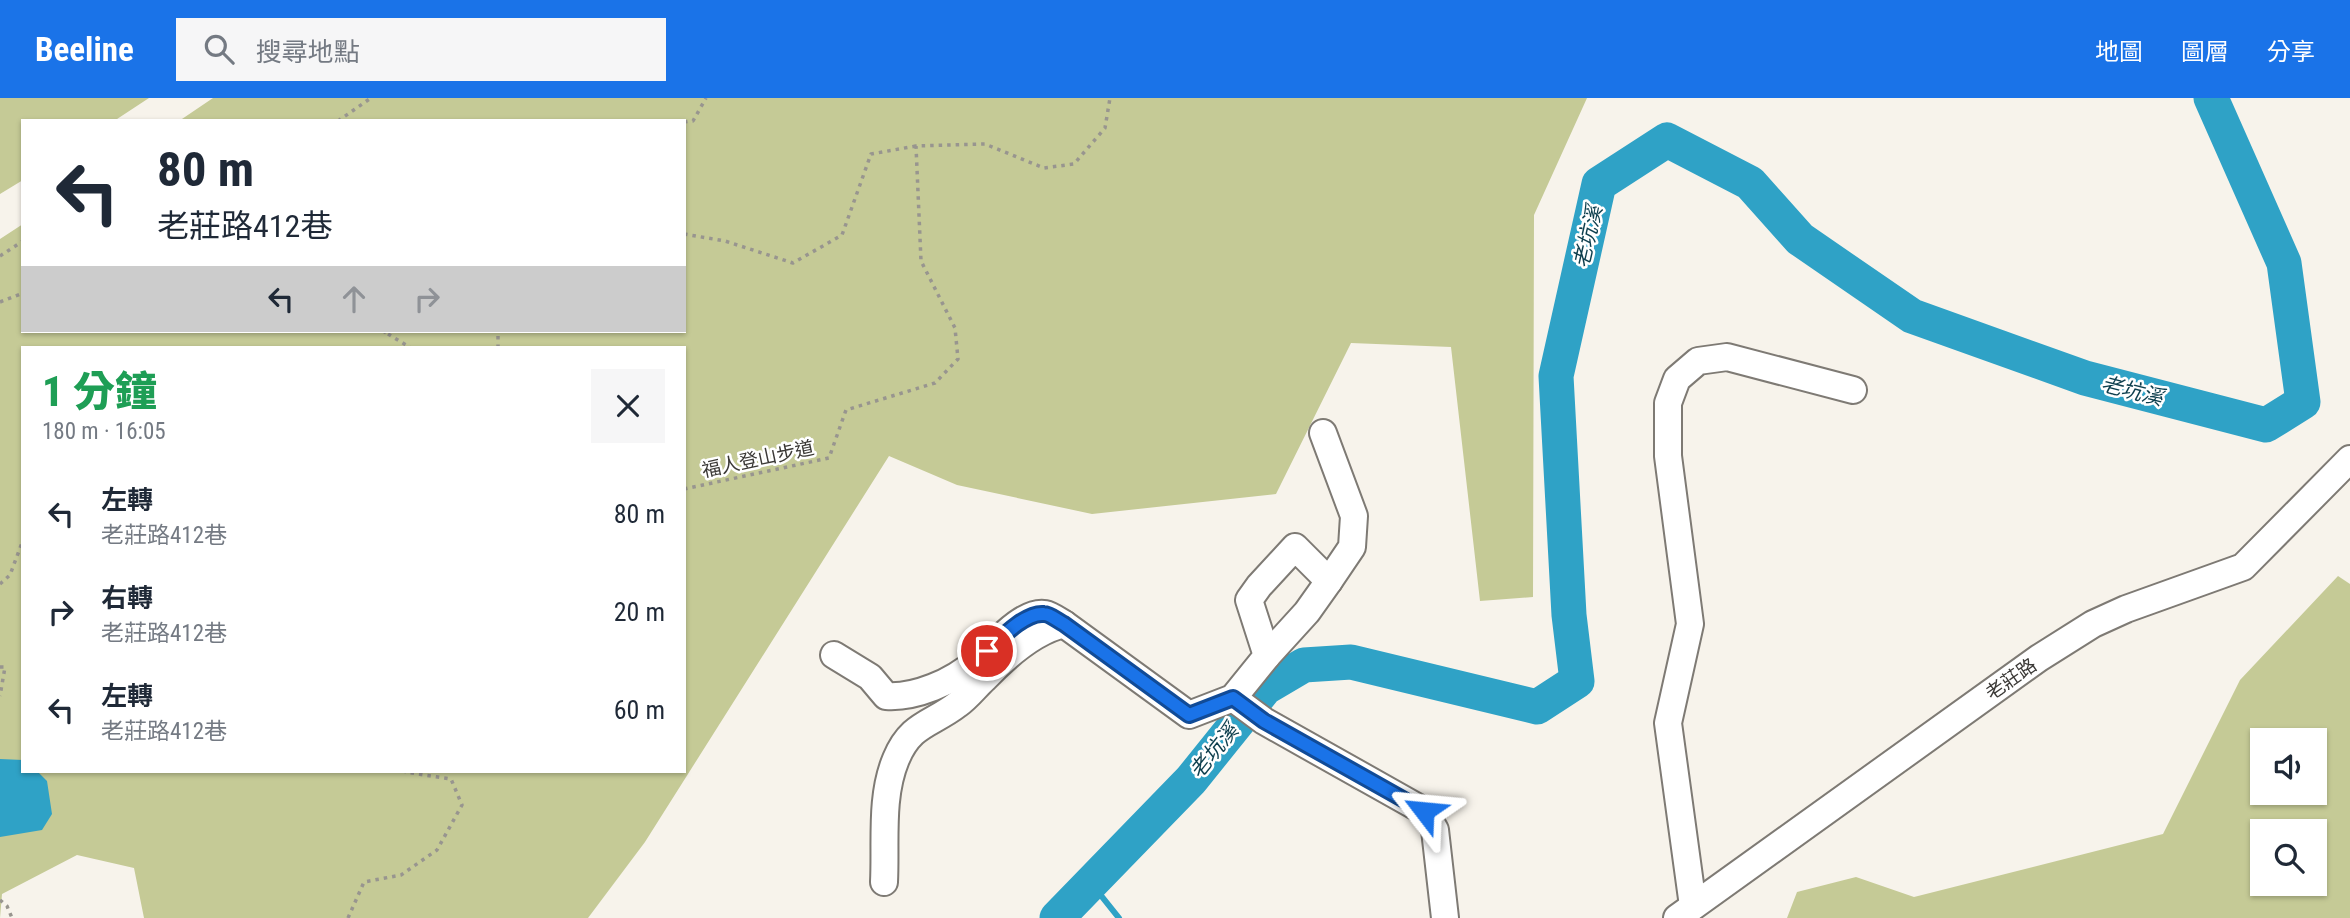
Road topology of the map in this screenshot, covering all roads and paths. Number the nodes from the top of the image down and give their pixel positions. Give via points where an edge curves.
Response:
1 (371, 98) edge
2 (706, 98) edge
3 (1110, 98) edge
4 (341, 119) edge
5 (686, 122) edge
6 (916, 146) junction
7 (686, 234) edge
8 (21, 242) edge
9 (0, 256) edge
10 (21, 294) edge
11 (0, 302) edge
12 (390, 333) edge
13 (408, 346) edge
14 (1853, 390) dead end
15 (1323, 433) dead end
16 (2350, 459) edge
17 (686, 489) edge
18 (21, 545) edge
19 (1329, 581) junction
20 (0, 584) edge
21 (1064, 624) junction
22 (834, 655) dead end
23 (1267, 656) junction
24 (0, 667) edge
25 (0, 696) edge
26 (1233, 698) junction
27 (412, 773) edge
28 (884, 881) dead end
29 (0, 900) edge
30 (1685, 912) edge
31 (12, 918) edge
32 (348, 918) edge
33 (1445, 918) edge

1 - 4 path
2 - 5 path via 693,121
3 - 6 path via 1105,128 1074,164 1044,168 985,144
6 - 7 path via 871,154 842,235 793,263 725,241
6 - 17 path, 福人登山步道 via 921,261 955,328 958,359 935,383 846,410 829,458
8 - 9 path
10 - 11 path
12 - 13 path
14 - 30 street via 1727,357 1698,361 1677,379 1668,403 1668,456 1690,624 1668,723
15 - 19 street via 1354,516 1352,547
16 - 30 street, 老莊路 via 2243,567 2093,624
18 - 20 path via 10,575
19 - 23 street
19 - 23 street via 1295,547 1259,586 1249,600
21 - 22 street via 1046,614 1035,615 1011,629 961,673 898,697 886,696 870,677
21 - 26 street via 1189,715
21 - 28 street via 1027,642 960,704 912,732 895,761 888,790
23 - 26 street
24 - 25 path via 5,667
26 - 33 street via 1264,721 1424,811 1435,830
27 - 32 path via 451,779 462,805 437,850 401,875 364,882
29 - 31 path

